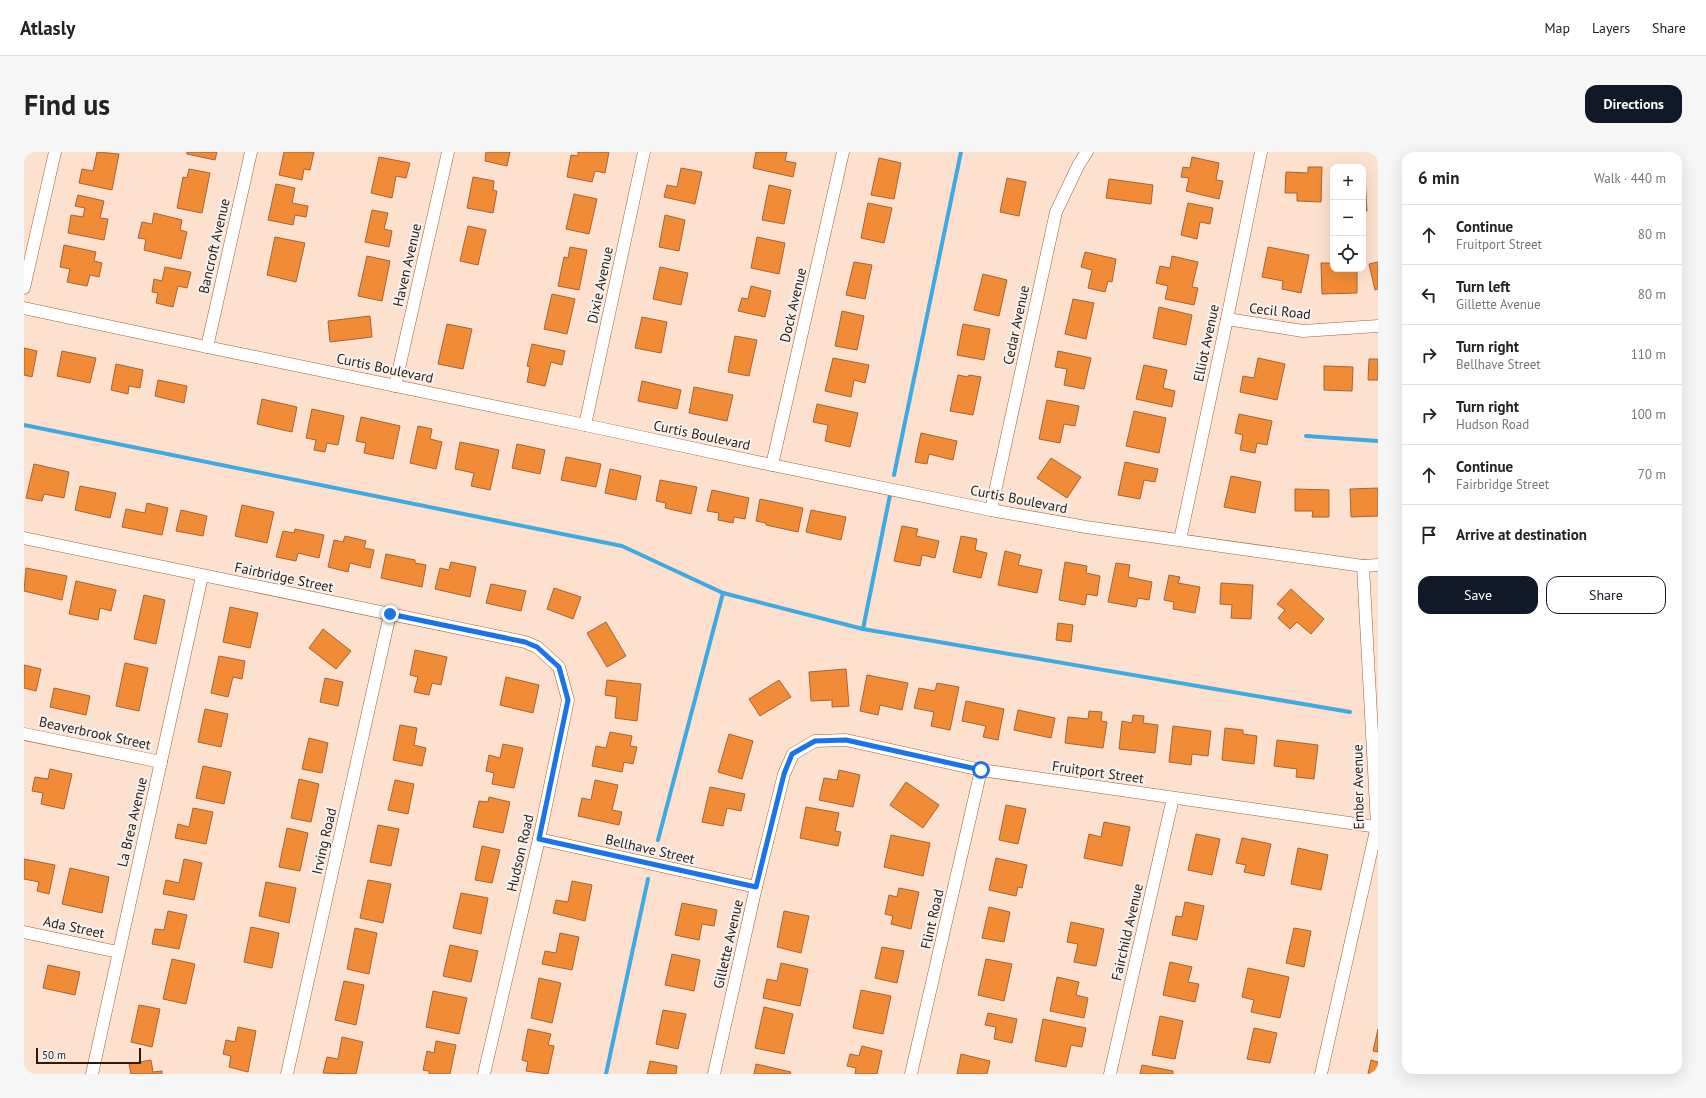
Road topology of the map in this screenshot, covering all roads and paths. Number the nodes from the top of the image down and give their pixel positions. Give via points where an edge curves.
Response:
1 (55, 152) edge
2 (251, 152) edge
3 (448, 152) edge
4 (644, 152) edge
5 (843, 152) edge
6 (1087, 152) edge
7 (1261, 152) edge
8 (24, 288) edge
9 (24, 308) edge
10 (1227, 320) junction
11 (1378, 326) edge
12 (207, 347) junction
13 (395, 386) junction
14 (585, 424) junction
15 (772, 466) junction
16 (991, 510) junction
17 (24, 538) edge
18 (1180, 540) junction
19 (1378, 565) edge
20 (1363, 566) junction
21 (202, 576) junction
22 (390, 614) junction
23 (537, 647) joint
24 (24, 734) edge
25 (815, 741) joint
26 (161, 762) junction
27 (981, 770) junction
28 (1173, 798) junction
29 (1377, 826) edge
30 (539, 839) junction
31 (756, 887) junction
32 (24, 932) edge
33 (118, 952) junction
34 (92, 1074) edge
35 (287, 1074) edge
36 (484, 1074) edge
37 (714, 1074) edge
38 (912, 1074) edge
39 (1110, 1074) edge
40 (1321, 1074) edge

1 - 8 street
2 - 12 street, Bancroft Avenue
3 - 13 street, Haven Avenue
4 - 14 street, Dixie Avenue
5 - 15 street, Dock Avenue
6 - 16 street, Cedar Avenue via 1056,212
7 - 10 street, Elliot Avenue
9 - 12 street, Curtis Boulevard
10 - 11 street, Cecil Road via 1303,331
10 - 18 street, Elliot Avenue
12 - 13 street, Curtis Boulevard
13 - 14 street, Curtis Boulevard
14 - 15 street, Curtis Boulevard
15 - 16 street, Curtis Boulevard
16 - 18 street, Curtis Boulevard
17 - 21 street, Fairbridge Street
18 - 20 street, Curtis Boulevard
19 - 20 street, Curtis Boulevard
20 - 29 street, Ember Avenue
21 - 22 street, Fairbridge Street
21 - 26 street, La Brea Avenue
22 - 23 street, Fairbridge Street via 525,642
22 - 35 street, Irving Road
23 - 30 street, Hudson Road via 559,667 568,700
24 - 26 street, Beaverbrook Street
25 - 27 street, Fruitport Street via 846,740
25 - 31 street, Gillette Avenue via 792,754 784,774
26 - 33 street, La Brea Avenue
27 - 28 street, Fruitport Street
27 - 38 street, Flint Road
28 - 29 street, Fruitport Street
28 - 39 street, Fairchild Avenue
29 - 40 street, Ember Avenue
30 - 31 street, Bellhave Street
30 - 36 street, Hudson Road
31 - 37 street, Gillette Avenue
32 - 33 street, Ada Street
33 - 34 street, La Brea Avenue

